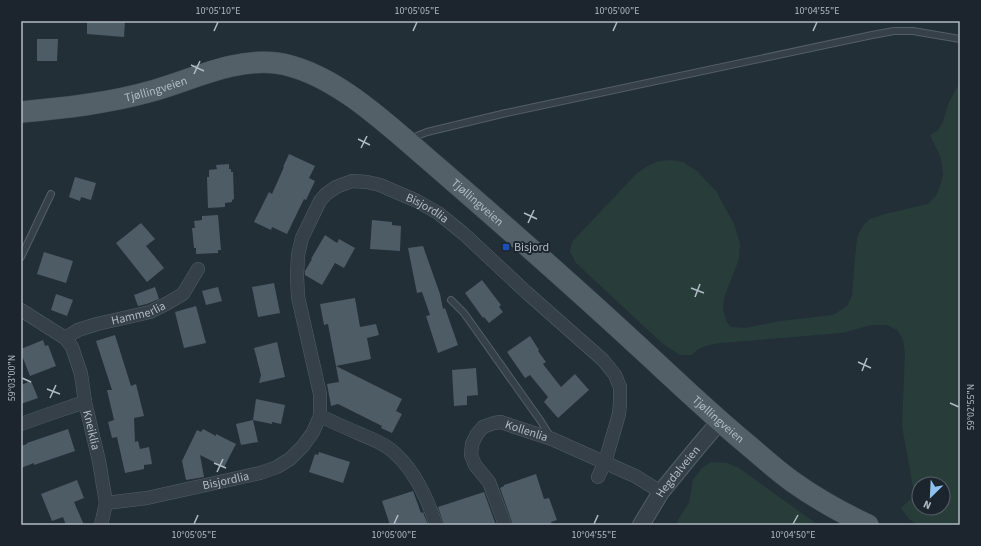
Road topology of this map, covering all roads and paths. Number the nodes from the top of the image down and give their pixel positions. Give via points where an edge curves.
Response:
1 (960, 40) edge
2 (21, 112) edge
3 (410, 144) junction
4 (51, 194) dead end
5 (21, 257) edge
6 (198, 269) dead end
7 (452, 300) dead end
8 (21, 310) edge
9 (65, 338) junction
10 (85, 402) junction
11 (320, 416) junction
12 (720, 421) junction
13 (21, 424) edge
14 (552, 439) junction
15 (605, 462) junction
16 (598, 477) dead end
17 (661, 492) junction
18 (106, 502) junction
19 (101, 525) edge
20 (436, 525) edge
21 (505, 525) edge
22 (642, 525) edge
23 (868, 525) edge

1 - 3 lane via 913,31 872,35 506,113 427,132 417,136
2 - 3 main road, Tjøllingveien via 95,104 151,91 235,65 275,63 313,74 338,88
3 - 12 main road, Tjøllingveien via 542,259
4 - 5 lane
6 - 9 street, Hammerlia via 183,294 166,304 150,312 78,330
7 - 14 lane via 464,313
8 - 9 street
9 - 10 street via 72,347 81,374
10 - 13 street, Kneiklia
10 - 18 street, Kneiklia via 100,461
11 - 15 street, Bisjordlia via 320,394 298,297 298,255 302,238 326,194 336,186 352,181 367,182 417,201 438,214 464,234 603,360 615,375 620,387 618,414
11 - 18 street, Bisjordlia via 303,446 277,467 147,498
11 - 20 street via 376,441 403,461 423,492
12 - 17 street, Hegdalveien
12 - 23 main road, Tjøllingveien via 794,483 826,504
14 - 15 street, Kollenlia
14 - 21 street, Kollenlia via 501,422 483,427 477,434 472,444 471,455 475,465 489,482
15 - 16 street, Bisjordlia
15 - 17 street, Kollenlia
17 - 22 street, Hegdalveien
18 - 19 street, Kneiklia

